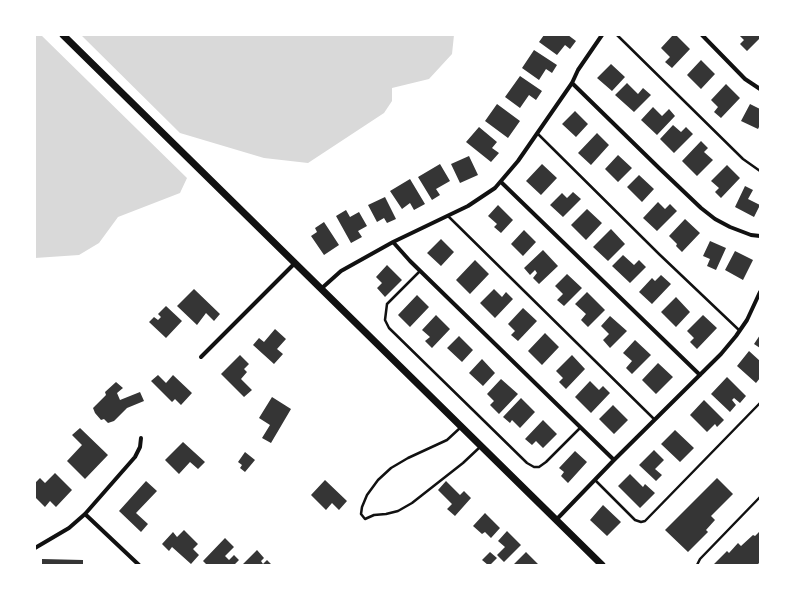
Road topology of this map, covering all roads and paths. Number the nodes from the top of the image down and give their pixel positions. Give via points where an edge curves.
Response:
1 (63, 35) edge
2 (602, 35) edge
3 (617, 35) edge
4 (702, 35) edge
5 (572, 83) junction
6 (760, 89) edge
7 (537, 133) junction
8 (760, 171) edge
9 (501, 182) junction
10 (448, 216) junction
11 (760, 236) edge
12 (393, 242) junction
13 (295, 263) junction
14 (420, 271) junction
15 (322, 288) junction
16 (760, 292) edge
17 (740, 331) junction
18 (201, 357) dead end
19 (700, 375) junction
20 (760, 402) edge
21 (655, 420) junction
22 (462, 427) junction
23 (581, 428) junction
24 (141, 438) dead end
25 (481, 445) junction
26 (614, 460) junction
27 (594, 480) junction
28 (760, 497) edge
29 (85, 514) junction
30 (557, 519) junction
31 (35, 548) edge
32 (139, 565) edge
33 (602, 565) edge
34 (697, 565) edge

1 - 13 main road
2 - 5 street
3 - 8 lane via 743,158
4 - 6 street via 745,79
5 - 7 street
5 - 11 street via 715,219 751,235
7 - 9 street
7 - 17 lane
9 - 10 street via 484,197
9 - 19 street
10 - 12 street
10 - 21 lane
12 - 14 street
12 - 15 street via 341,271
13 - 15 main road
13 - 18 street
14 - 23 street
14 - 23 lane via 387,304 385,320 389,328 527,463 539,467
15 - 22 main road
16 - 17 street
17 - 19 street
19 - 21 street
20 - 27 lane via 645,521 635,520
21 - 26 street
22 - 25 main road
22 - 25 lane via 447,440 391,468 367,495 361,514 366,519 398,511 412,503 463,463
23 - 26 street
24 - 29 street via 135,457
25 - 30 main road
26 - 27 street
27 - 30 street
28 - 34 lane
29 - 31 street via 69,528
29 - 32 street
30 - 33 main road

